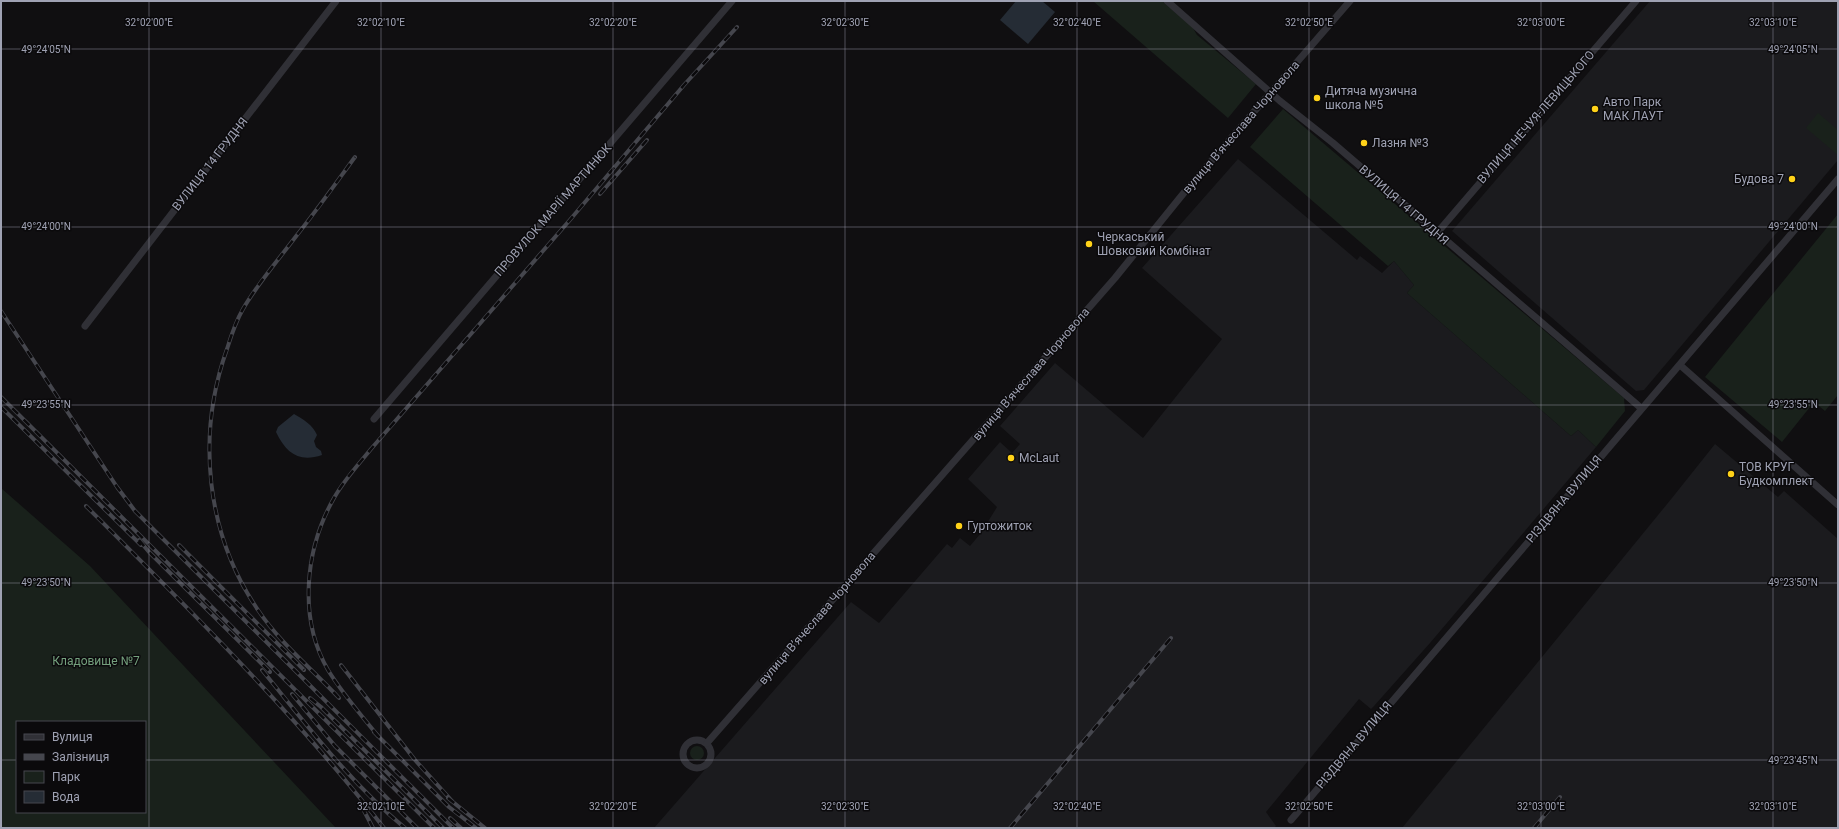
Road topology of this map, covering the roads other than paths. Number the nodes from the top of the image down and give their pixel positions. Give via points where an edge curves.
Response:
1 (336, 1) edge
2 (732, 1) edge
3 (1167, 1) edge
4 (1350, 1) edge
5 (1636, 1) edge
6 (1271, 92) junction
7 (1838, 179) edge
8 (1437, 233) junction
9 (85, 326) dead end
10 (1680, 365) junction
11 (1641, 408) junction
12 (374, 419) dead end
13 (1838, 505) edge
14 (707, 743) junction
15 (1291, 820) dead end

1 - 9 street, ВУЛИЦЯ 14 ГРУДНЯ
2 - 12 street, ПРОВУЛОК МАРІЇ МАРТИНЮК
3 - 6 street, ВУЛИЦЯ 14 ГРУДНЯ
4 - 6 street, вулиця Вʼячеслава Чорновола
5 - 8 street, ВУЛИЦЯ НЕЧУЯ-ЛЕВИЦЬКОГО
6 - 8 street, ВУЛИЦЯ 14 ГРУДНЯ
6 - 14 street, вулиця Вʼячеслава Чорновола via 1187,189 1115,278
7 - 10 street, РІЗДВЯНА ВУЛИЦЯ
8 - 11 street, ВУЛИЦЯ 14 ГРУДНЯ
10 - 11 street, РІЗДВЯНА ВУЛИЦЯ
10 - 13 street
11 - 15 street, РІЗДВЯНА ВУЛИЦЯ
14 - 14 street via 698,740 689,742 683,754 686,763 694,768 707,764 711,756

